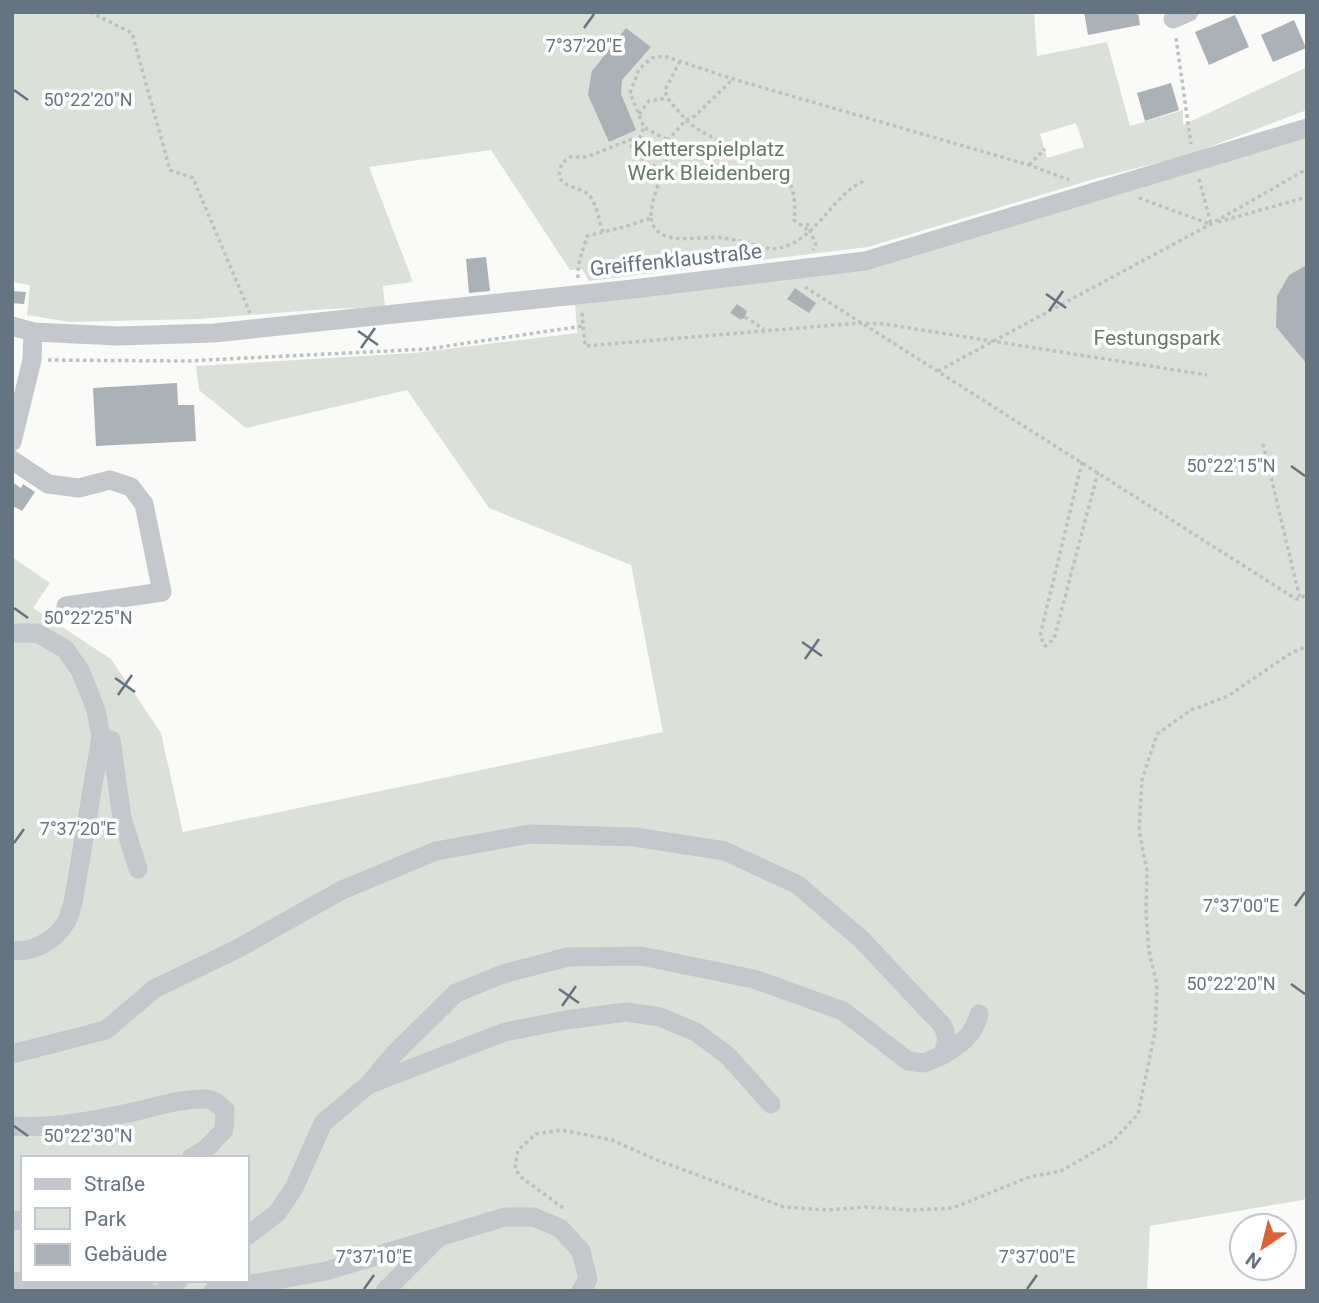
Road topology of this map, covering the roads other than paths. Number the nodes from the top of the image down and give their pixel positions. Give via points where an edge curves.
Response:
1 (1307, 128) edge
2 (12, 326) edge
3 (33, 332) junction
4 (12, 442) edge
5 (12, 460) edge
6 (66, 606) dead end
7 (12, 633) edge
8 (101, 737) junction
9 (138, 869) dead end
10 (12, 950) edge
11 (979, 1014) dead end
12 (12, 1054) edge
13 (943, 1055) junction
14 (369, 1084) junction
15 (771, 1104) dead end
16 (12, 1126) edge
17 (194, 1156) edge
18 (248, 1235) edge
19 (440, 1236) junction
20 (12, 1281) edge
21 (148, 1291) edge
22 (213, 1291) edge
23 (385, 1291) edge
24 (581, 1291) edge

1 - 3 street, Greiffenklaustraße via 865,261 214,333 118,336
2 - 3 street, Greiffenklaustraße
3 - 4 street via 32,360
5 - 6 street via 48,484 79,488 110,480 131,487 144,504 162,592
7 - 8 street via 37,633 65,649 80,670
8 - 9 street via 111,740 122,818
8 - 10 street via 73,903 65,924 46,943 22,952
11 - 13 street via 976,1028 962,1044
12 - 13 street via 106,1030 154,989 342,890 436,851 530,834 635,837 725,851 798,885 861,939 943,1026 947,1039
13 - 14 street via 924,1063 908,1061 843,1011 754,979 641,956 568,957 503,974 456,993
14 - 15 street via 505,1032 626,1012 660,1017 696,1031 728,1056
14 - 18 street via 323,1123 295,1188 276,1213
16 - 17 street via 36,1128 207,1099 225,1111 224,1130
19 - 22 street via 326,1271
19 - 23 street
19 - 24 street via 505,1217 533,1217 560,1228 581,1251 588,1279
20 - 21 street

